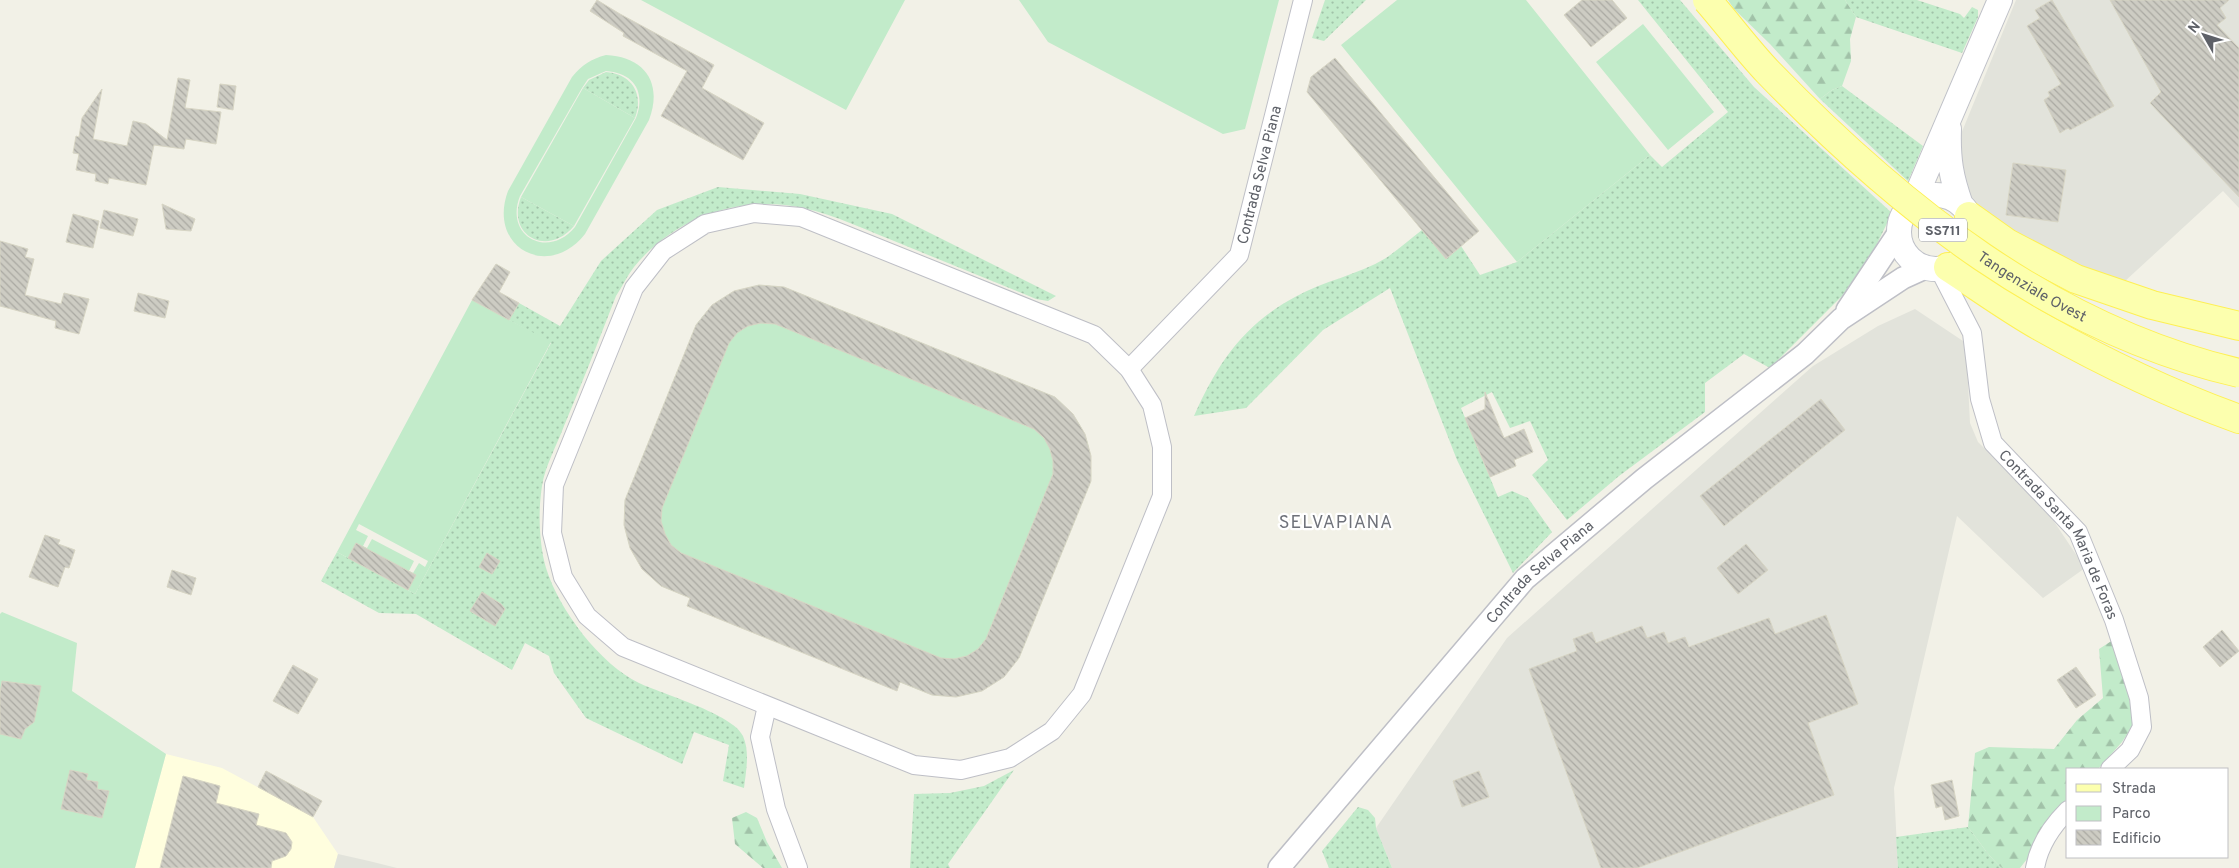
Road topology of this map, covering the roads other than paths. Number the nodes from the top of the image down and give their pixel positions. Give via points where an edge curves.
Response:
1 (1303, 0) edge
2 (1707, 0) edge
3 (2000, 0) edge
4 (1950, 118) junction
5 (1913, 203) junction
6 (1965, 211) junction
7 (1899, 232) junction
8 (1937, 268) junction
9 (1842, 319) junction
10 (2239, 326) edge
11 (1129, 369) junction
12 (2239, 373) edge
13 (2239, 419) edge
14 (767, 706) junction
15 (2111, 768) edge
16 (2066, 812) edge
17 (798, 868) edge
18 (1279, 868) edge
19 (2035, 868) edge

1 - 11 street, Contrada Selva Piana via 1239,255
2 - 12 main road, Tangenziale Ovest / SS711, bridge via 1767,71 1869,169 1945,232 2021,283 2112,330 2170,353
3 - 4 main road
4 - 5 main road
4 - 6 main road via 1948,155 1951,179
5 - 6 main road via 1937,195 1946,196
5 - 7 main road via 1902,216
6 - 8 main road via 1972,236 1970,246 1957,262
6 - 10 main road via 2007,243 2076,279 2152,304
7 - 8 main road via 1906,254 1918,265
7 - 9 street
8 - 9 street via 1903,278
8 - 13 main road via 2040,327 2136,376 2194,403
8 - 15 street, Contrada Santa Maria de Foras via 1972,333 1980,399 1993,443 2078,532 2114,620 2139,698 2142,727 2130,750
9 - 18 street, Contrada Selva Piana via 1805,354 1644,479 1525,579
11 - 14 street via 1152,406 1162,447 1162,496 1082,694 1052,731 1010,758 961,770 914,765
11 - 14 street via 1094,335 801,217 754,213 705,224 663,251 634,288 554,485 552,533 563,577 587,616 623,648
14 - 17 street via 760,737 776,809
16 - 19 street via 2053,826 2037,854

